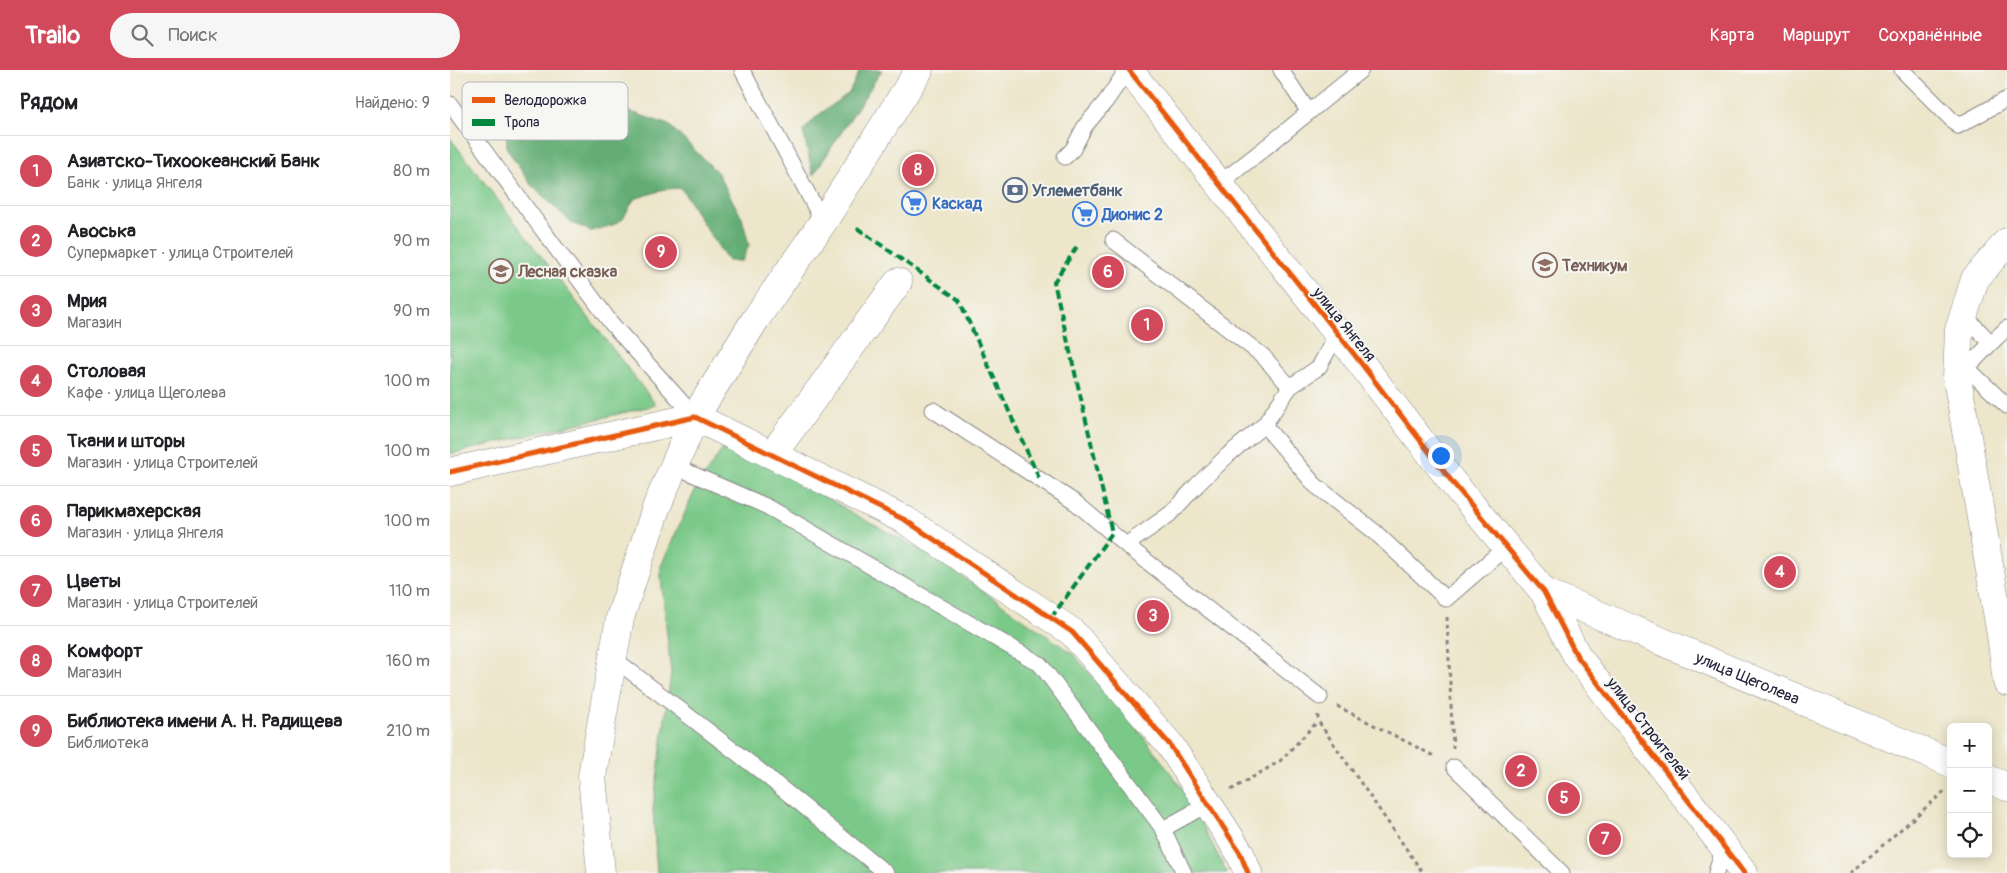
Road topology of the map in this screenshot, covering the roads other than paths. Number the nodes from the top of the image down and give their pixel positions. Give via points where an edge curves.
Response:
1 (742, 70) edge
2 (919, 70) edge
3 (1128, 70) edge
4 (1281, 70) edge
5 (1360, 70) edge
6 (1902, 70) edge
7 (2007, 99) edge
8 (450, 104) edge
9 (1308, 111) junction
10 (462, 120) edge
11 (476, 140) edge
12 (1065, 157) dead end
13 (1218, 184) junction
14 (823, 222) junction
15 (1113, 240) dead end
16 (2007, 242) edge
17 (898, 282) dead end
18 (1964, 315) junction
19 (2007, 328) edge
20 (1338, 334) junction
21 (1991, 343) junction
22 (1290, 387) junction
23 (2007, 406) edge
24 (933, 410) dead end
25 (695, 417) junction
26 (1264, 425) junction
27 (772, 455) junction
28 (674, 466) junction
29 (450, 472) edge
30 (1126, 545) junction
31 (1506, 547) junction
32 (1544, 592) junction
33 (613, 658) junction
34 (2007, 682) edge
35 (1320, 697) road end
36 (1947, 761) edge
37 (1454, 767) road end
38 (1992, 781) edge
39 (2007, 787) edge
40 (1208, 804) junction
41 (1163, 829) junction
42 (1724, 846) junction
43 (600, 873) edge
44 (886, 873) edge
45 (1184, 873) edge
46 (1248, 873) edge
47 (1562, 873) edge
48 (1716, 873) edge
49 (1744, 873) edge

1 - 14 lane
2 - 14 street
3 - 12 lane
3 - 13 street, улица Янгеля
4 - 9 lane
5 - 9 lane
6 - 7 lane via 1958,126
8 - 10 lane
9 - 13 lane
11 - 25 lane via 610,323
13 - 20 street, улица Янгеля
14 - 25 street via 755,320
15 - 22 lane via 1263,356
16 - 18 street via 1975,280
17 - 27 street
18 - 21 lane
18 - 34 street via 1959,330 1957,378
19 - 21 lane
20 - 22 lane via 1319,367
20 - 31 street, улица Янгеля
21 - 23 lane via 1967,368
22 - 26 lane
24 - 30 lane via 1076,503
25 - 27 street
25 - 28 street
25 - 29 street
26 - 30 lane via 1216,467 1170,514
26 - 31 lane via 1316,484 1376,532 1446,599
27 - 40 street via 905,520 1072,632 1170,745
28 - 33 street via 656,508 620,618
28 - 41 lane via 768,507 1040,664
30 - 35 lane
31 - 32 street, улица Янгеля
32 - 36 street, улица Щеголева
32 - 42 street, улица Строителей via 1578,656
33 - 43 street via 592,776
33 - 44 lane
37 - 47 lane
38 - 39 street
40 - 41 lane
40 - 46 street via 1240,854
41 - 45 lane
42 - 48 lane
42 - 49 street, улица Строителей

